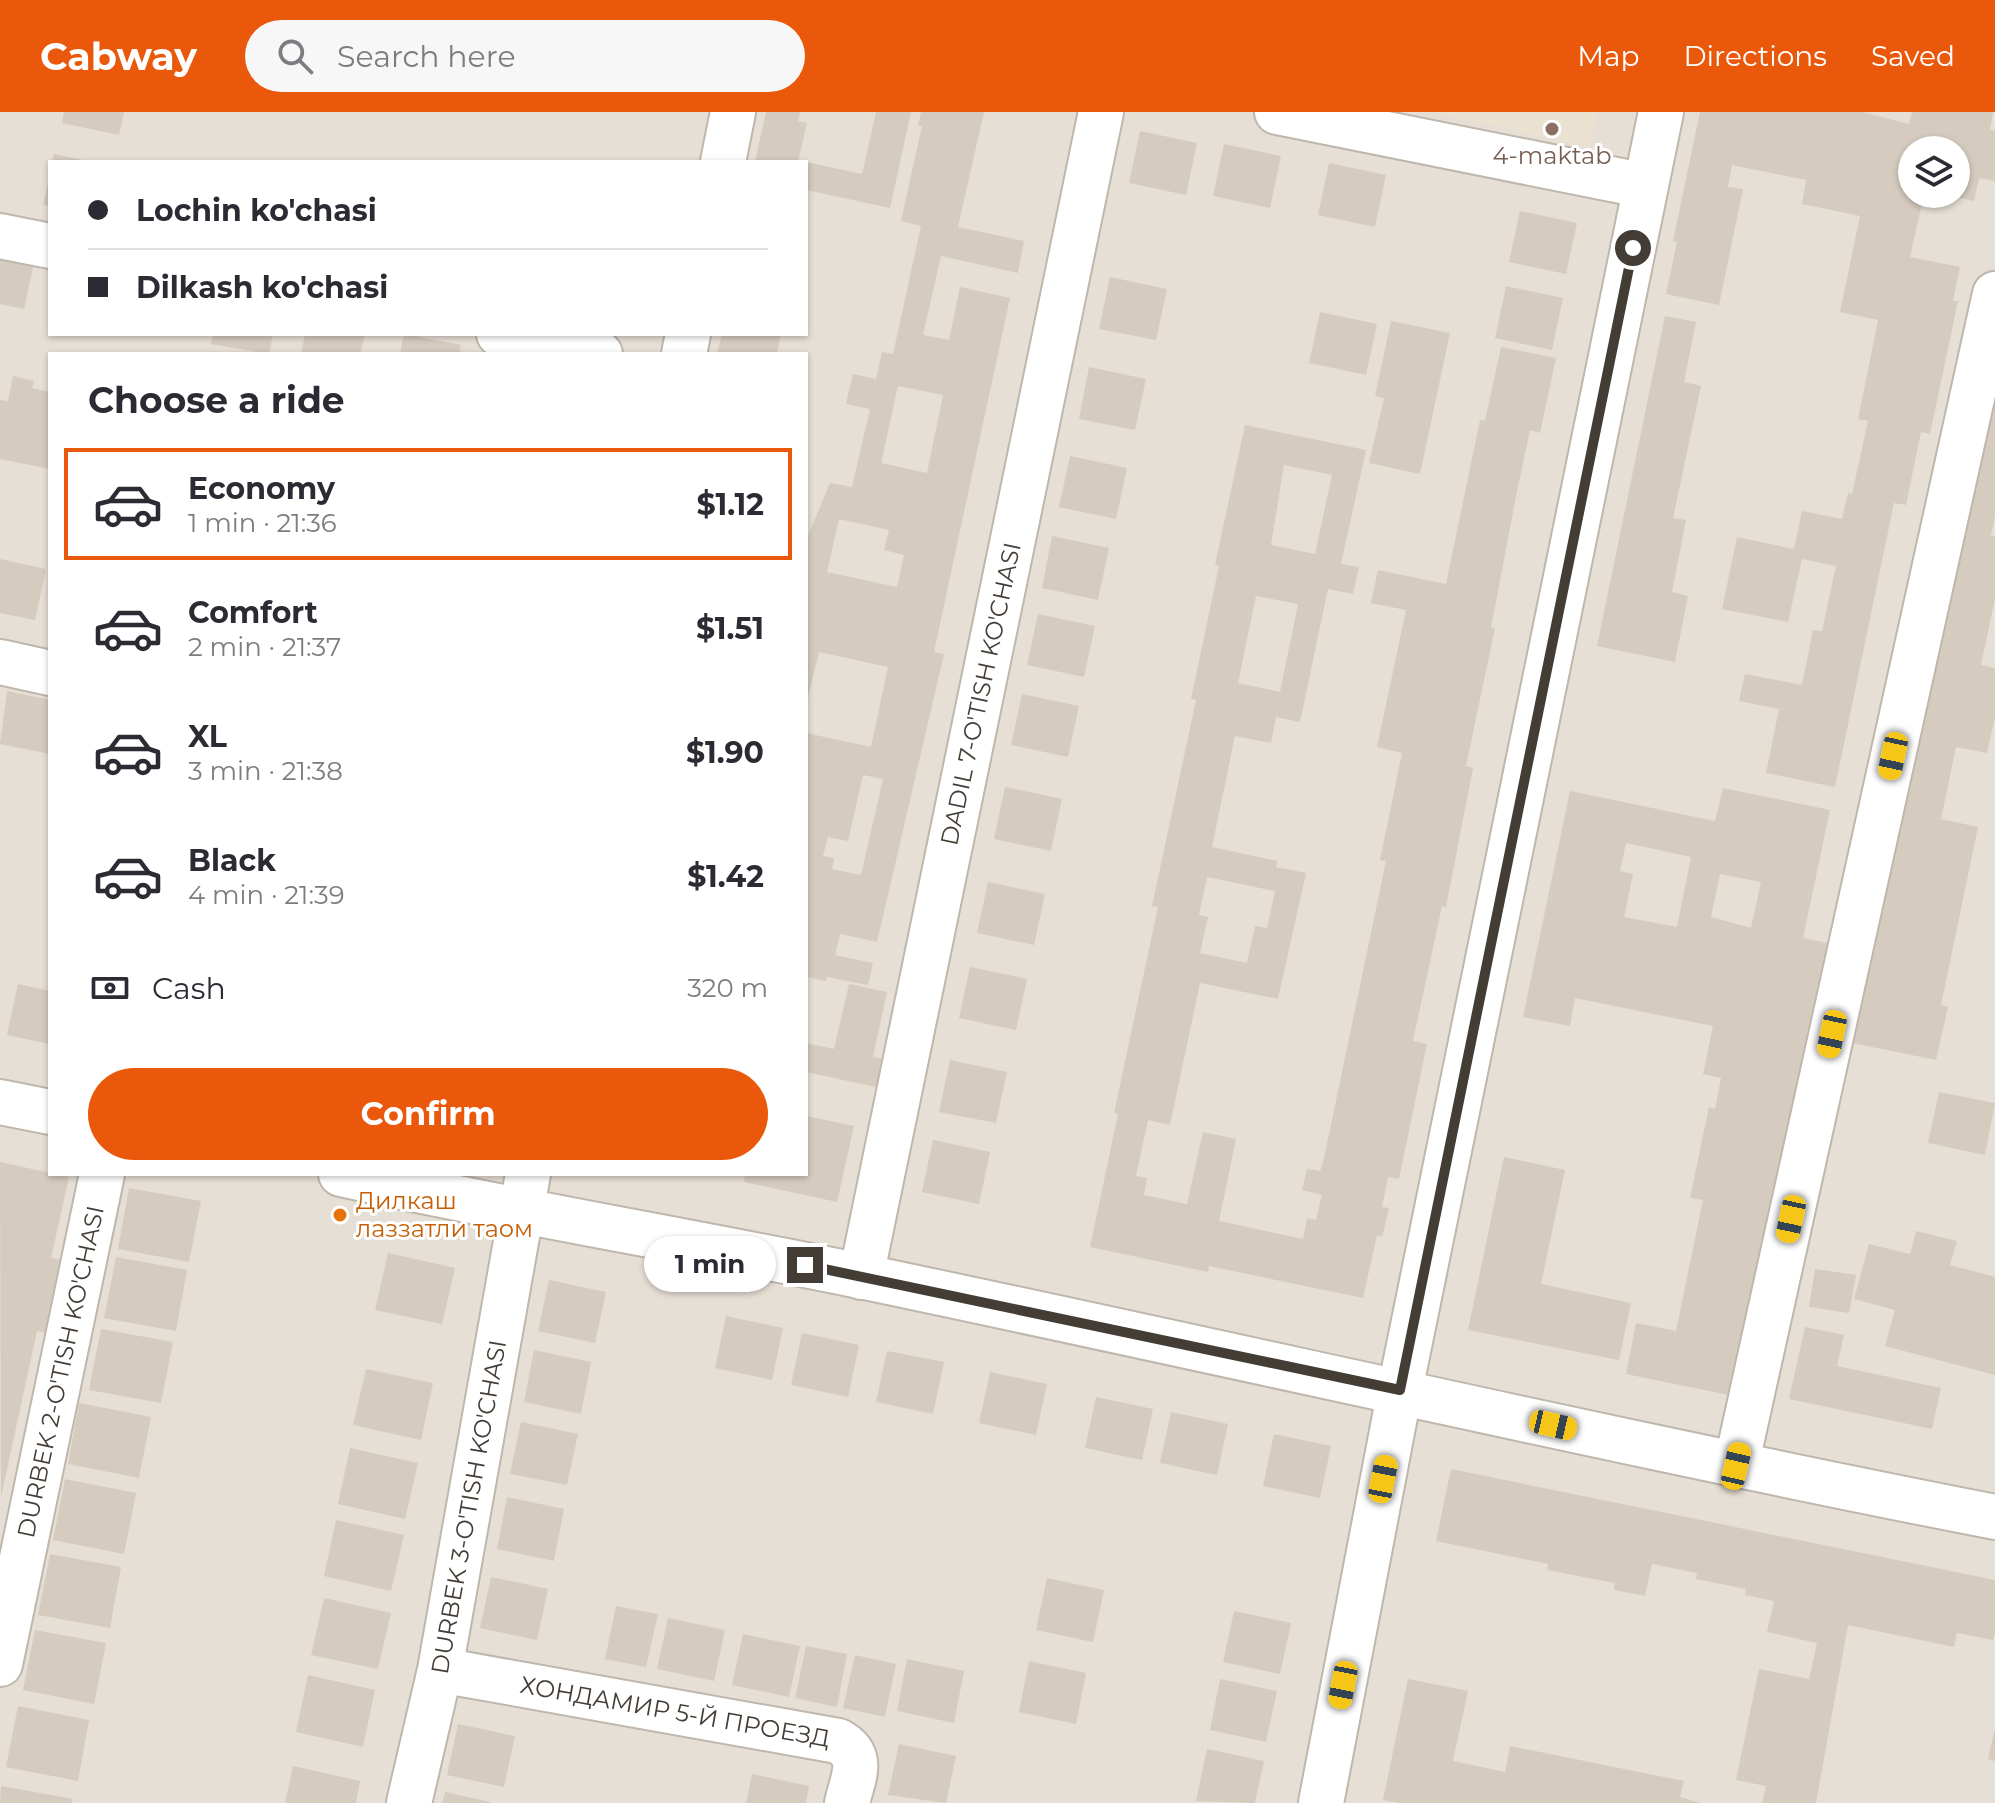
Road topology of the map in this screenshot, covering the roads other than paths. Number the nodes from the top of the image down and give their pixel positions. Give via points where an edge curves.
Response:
1 (733, 112) edge
2 (1101, 112) edge
3 (1277, 112) edge
4 (1661, 112) edge
5 (723, 160) edge
6 (1646, 186) junction
7 (0, 236) edge
8 (48, 246) edge
9 (1995, 294) edge
10 (509, 336) edge
11 (590, 352) edge
12 (0, 662) edge
13 (48, 673) edge
14 (0, 1102) edge
15 (48, 1112) edge
16 (102, 1176) edge
17 (356, 1176) edge
18 (525, 1192) edge
19 (861, 1277) junction
20 (1400, 1390) junction
21 (1736, 1466) junction
22 (1995, 1517) edge
23 (0, 1664) edge
24 (440, 1670) junction
25 (409, 1803) edge
26 (847, 1803) edge
27 (1321, 1803) edge

1 - 5 street
2 - 19 street, DADIL 7-O'TISH KO'CHASI
3 - 6 street
4 - 6 street
6 - 20 street
7 - 8 street
9 - 21 street
10 - 11 street
12 - 13 street
14 - 15 street
16 - 23 street, DURBEK 2-O'TISH KO'CHASI
17 - 18 street
18 - 19 street
18 - 24 street, DURBEK 3-O'TISH KO'CHASI
19 - 20 street
20 - 21 street
20 - 27 street
21 - 22 street
24 - 25 street, DURBEK 3-O'TISH KO'CHASI
24 - 26 street, ХОНДАМИР 5-Й ПРОЕЗД via 838,1741 857,1758

